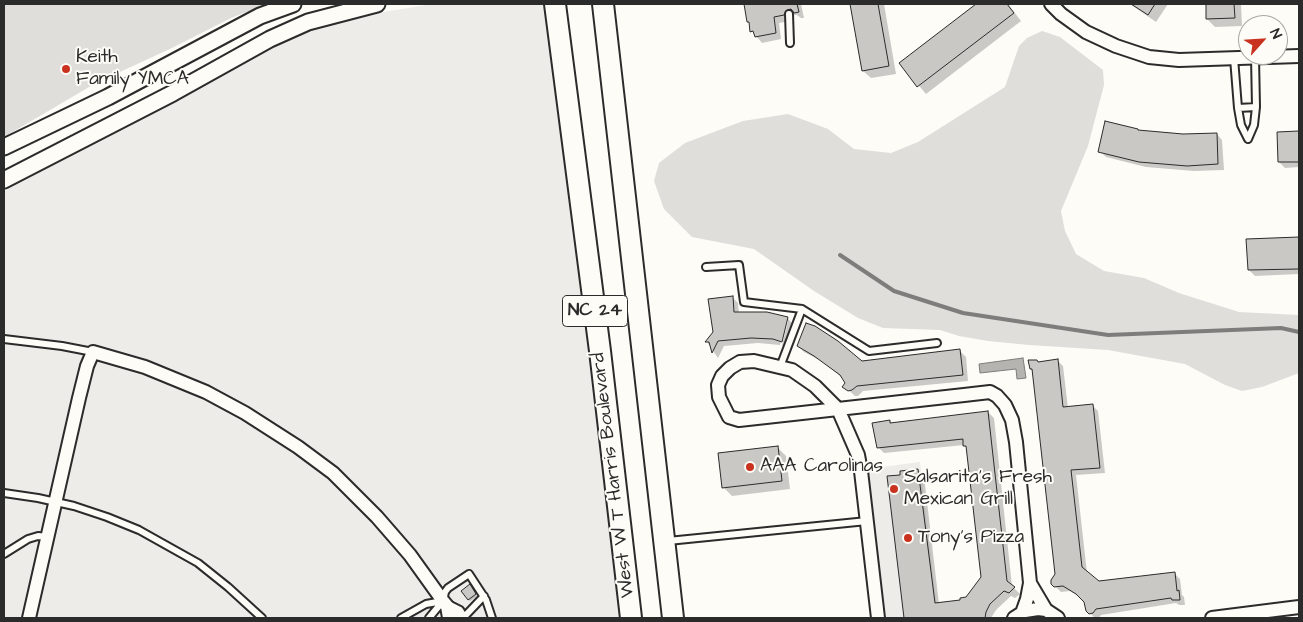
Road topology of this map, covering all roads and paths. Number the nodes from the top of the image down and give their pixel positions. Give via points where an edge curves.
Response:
1 (293, 4) edge
2 (374, 4) edge
3 (555, 4) edge
4 (603, 4) edge
5 (1051, 4) edge
6 (789, 14) dead end
7 (790, 43) dead end
8 (1234, 58) junction
9 (1238, 58) edge
10 (1255, 65) edge
11 (1256, 107) junction
12 (1238, 108) junction
13 (4, 147) edge
14 (4, 180) edge
15 (706, 267) dead end
16 (802, 309) junction
17 (4, 339) edge
18 (937, 343) dead end
19 (93, 352) junction
20 (780, 367) junction
21 (838, 409) junction
22 (4, 493) edge
23 (56, 502) junction
24 (867, 521) junction
25 (48, 537) junction
26 (664, 541) junction
27 (4, 554) edge
28 (1030, 583) junction
29 (484, 596) junction
30 (443, 601) junction
31 (1299, 607) edge
32 (1046, 610) junction
33 (1018, 615) edge
34 (29, 618) edge
35 (262, 618) edge
36 (401, 618) edge
37 (429, 618) edge
38 (446, 618) edge
39 (462, 618) edge
40 (492, 618) edge
41 (631, 618) edge
42 (673, 618) edge
43 (878, 618) edge
44 (1058, 618) edge
45 (1212, 618) edge

1 - 13 street via 260,16 108,97
2 - 14 street via 308,22 270,39
3 - 41 main road, West W T Harris Boulevard / NC 24
4 - 26 main road, NC 24
5 - 8 street via 1086,32 1149,57 1179,60
6 - 7 lane
8 - 9 street
8 - 12 lane
10 - 11 lane
11 - 12 lane
11 - 12 lane via 1248,139
15 - 16 lane via 739,265 744,302
16 - 18 lane via 869,351
16 - 20 lane
17 - 19 lane
19 - 23 street via 78,398
19 - 30 street via 145,367 206,392 245,412 298,447 333,473 381,520
20 - 21 street via 804,377
20 - 21 street via 754,361 740,362 730,368 718,385 719,396 729,417 739,420
21 - 24 street via 858,455
21 - 28 street via 990,392 997,396 1012,420 1016,442
22 - 23 lane
23 - 25 street
23 - 35 lane via 107,517 158,539 198,563
24 - 26 lane
24 - 43 street
25 - 27 lane via 28,539
25 - 34 street
26 - 42 main road, NC 24
28 - 32 street
28 - 33 street via 1027,599
29 - 30 lane via 469,574 448,588
29 - 39 lane
29 - 40 lane
30 - 36 lane via 426,604
30 - 37 lane
30 - 38 lane
30 - 39 street
31 - 45 street
32 - 33 street via 1033,609
32 - 44 street

